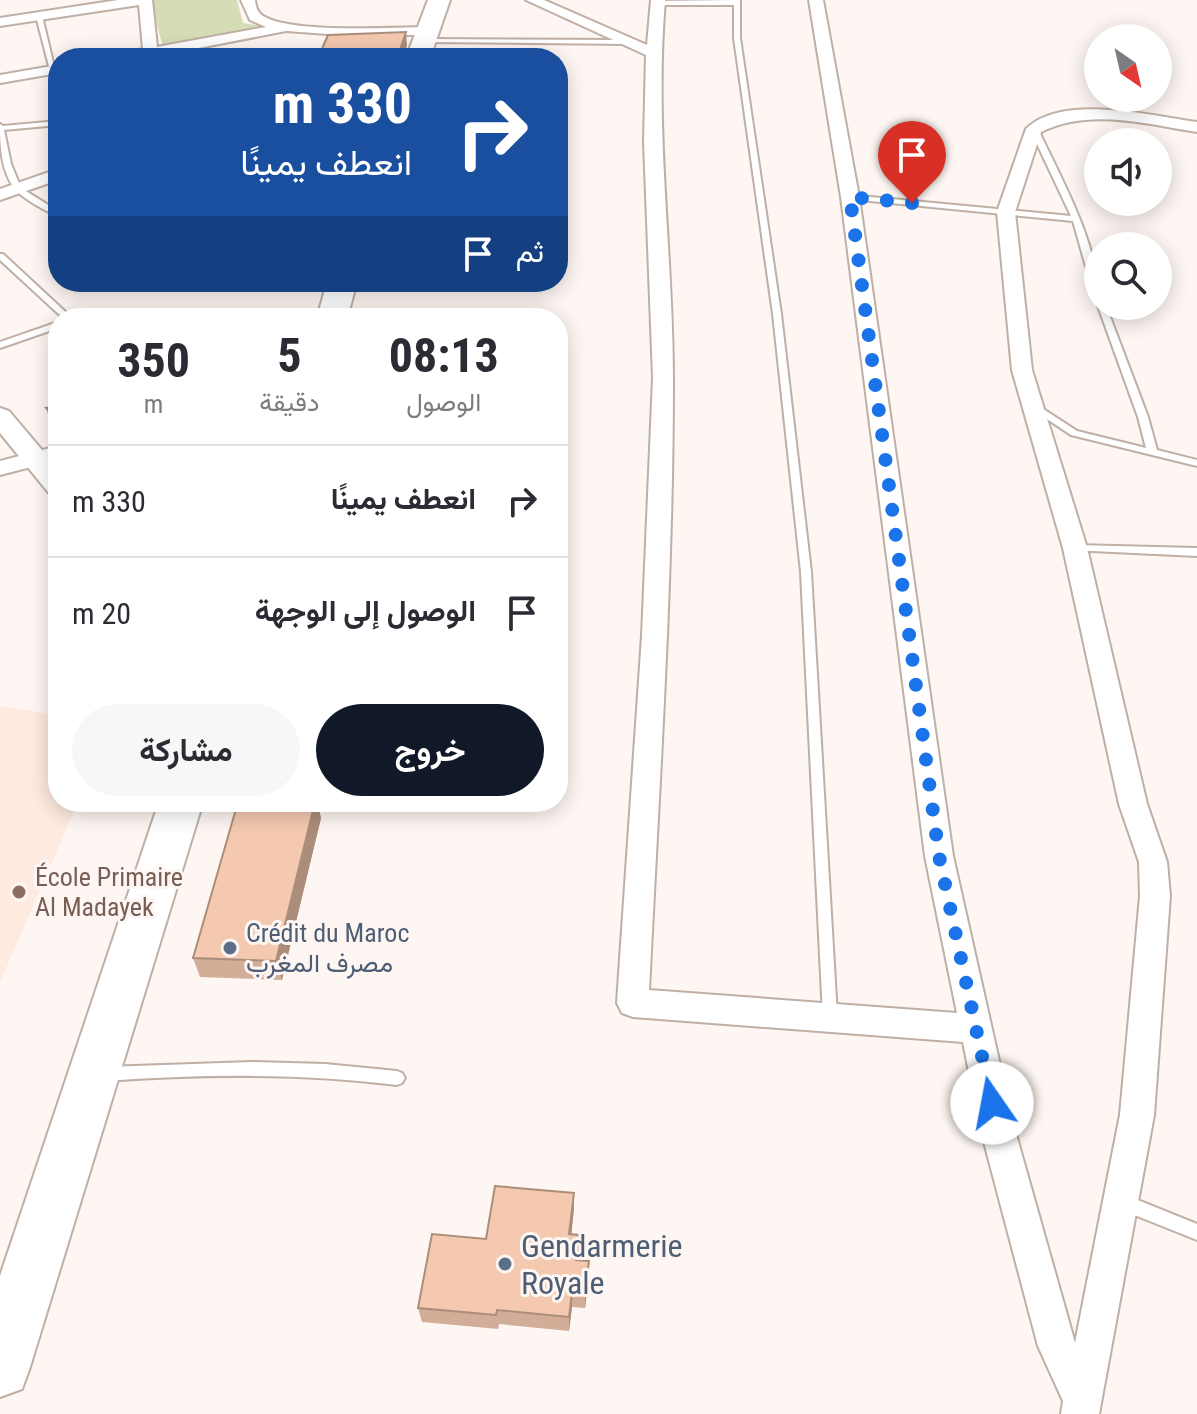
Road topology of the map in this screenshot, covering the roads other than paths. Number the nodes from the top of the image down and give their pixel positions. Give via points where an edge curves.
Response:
1 (145, 0) edge
2 (248, 0) edge
3 (438, 0) edge
4 (533, 0) edge
5 (816, 0) edge
6 (737, 1) edge
7 (658, 2) edge
8 (39, 16) junction
9 (0, 22) edge
10 (289, 26) junction
11 (629, 42) junction
12 (424, 43) edge
13 (49, 48) edge
14 (159, 48) edge
15 (188, 48) edge
16 (653, 53) junction
17 (48, 70) edge
18 (0, 79) edge
19 (48, 124) edge
20 (0, 127) edge
21 (1197, 127) edge
22 (1034, 129) junction
23 (48, 178) edge
24 (18, 189) junction
25 (0, 195) edge
26 (850, 197) junction
27 (48, 208) edge
28 (1006, 212) junction
29 (1076, 219) junction
30 (1084, 247) edge
31 (0, 256) edge
32 (57, 308) edge
33 (1107, 320) edge
34 (48, 328) edge
35 (0, 345) edge
36 (1034, 407) junction
37 (0, 416) edge
38 (1152, 450) junction
39 (46, 455) edge
40 (1197, 463) edge
41 (0, 468) edge
42 (1075, 548) junction
43 (1197, 552) edge
44 (178, 812) edge
45 (830, 1016) junction
46 (976, 1029) junction
47 (94, 1074) junction
48 (397, 1078) dead end
49 (1120, 1201) junction
50 (1197, 1232) edge
51 (1, 1363) edge
52 (1081, 1407) edge

1 - 8 street
1 - 14 street
2 - 10 street via 258,20
3 - 12 main road
4 - 11 street
5 - 26 street
6 - 7 lane
6 - 45 lane via 737,38 777,314 806,572
7 - 16 street
8 - 9 street
8 - 13 lane
10 - 12 street
10 - 15 street
11 - 12 lane
11 - 16 street
16 - 45 street via 663,378 633,1003
17 - 18 street
19 - 20 lane
20 - 24 lane
21 - 22 street via 1070,116
22 - 28 street
22 - 29 lane
23 - 24 street
24 - 25 street
24 - 27 lane
26 - 28 lane
26 - 46 street via 939,856
28 - 29 lane
28 - 36 street via 1022,370
29 - 30 lane
31 - 32 lane
33 - 38 lane
34 - 35 lane
36 - 38 lane via 1074,433
36 - 42 street
37 - 39 street
38 - 40 lane
39 - 41 street
42 - 43 lane
42 - 49 street via 1133,804 1153,862 1155,896 1137,1115
44 - 47 main road
45 - 46 street
46 - 52 street via 1057,1346
47 - 48 lane via 191,1068
47 - 51 main road
49 - 50 lane
49 - 52 street

